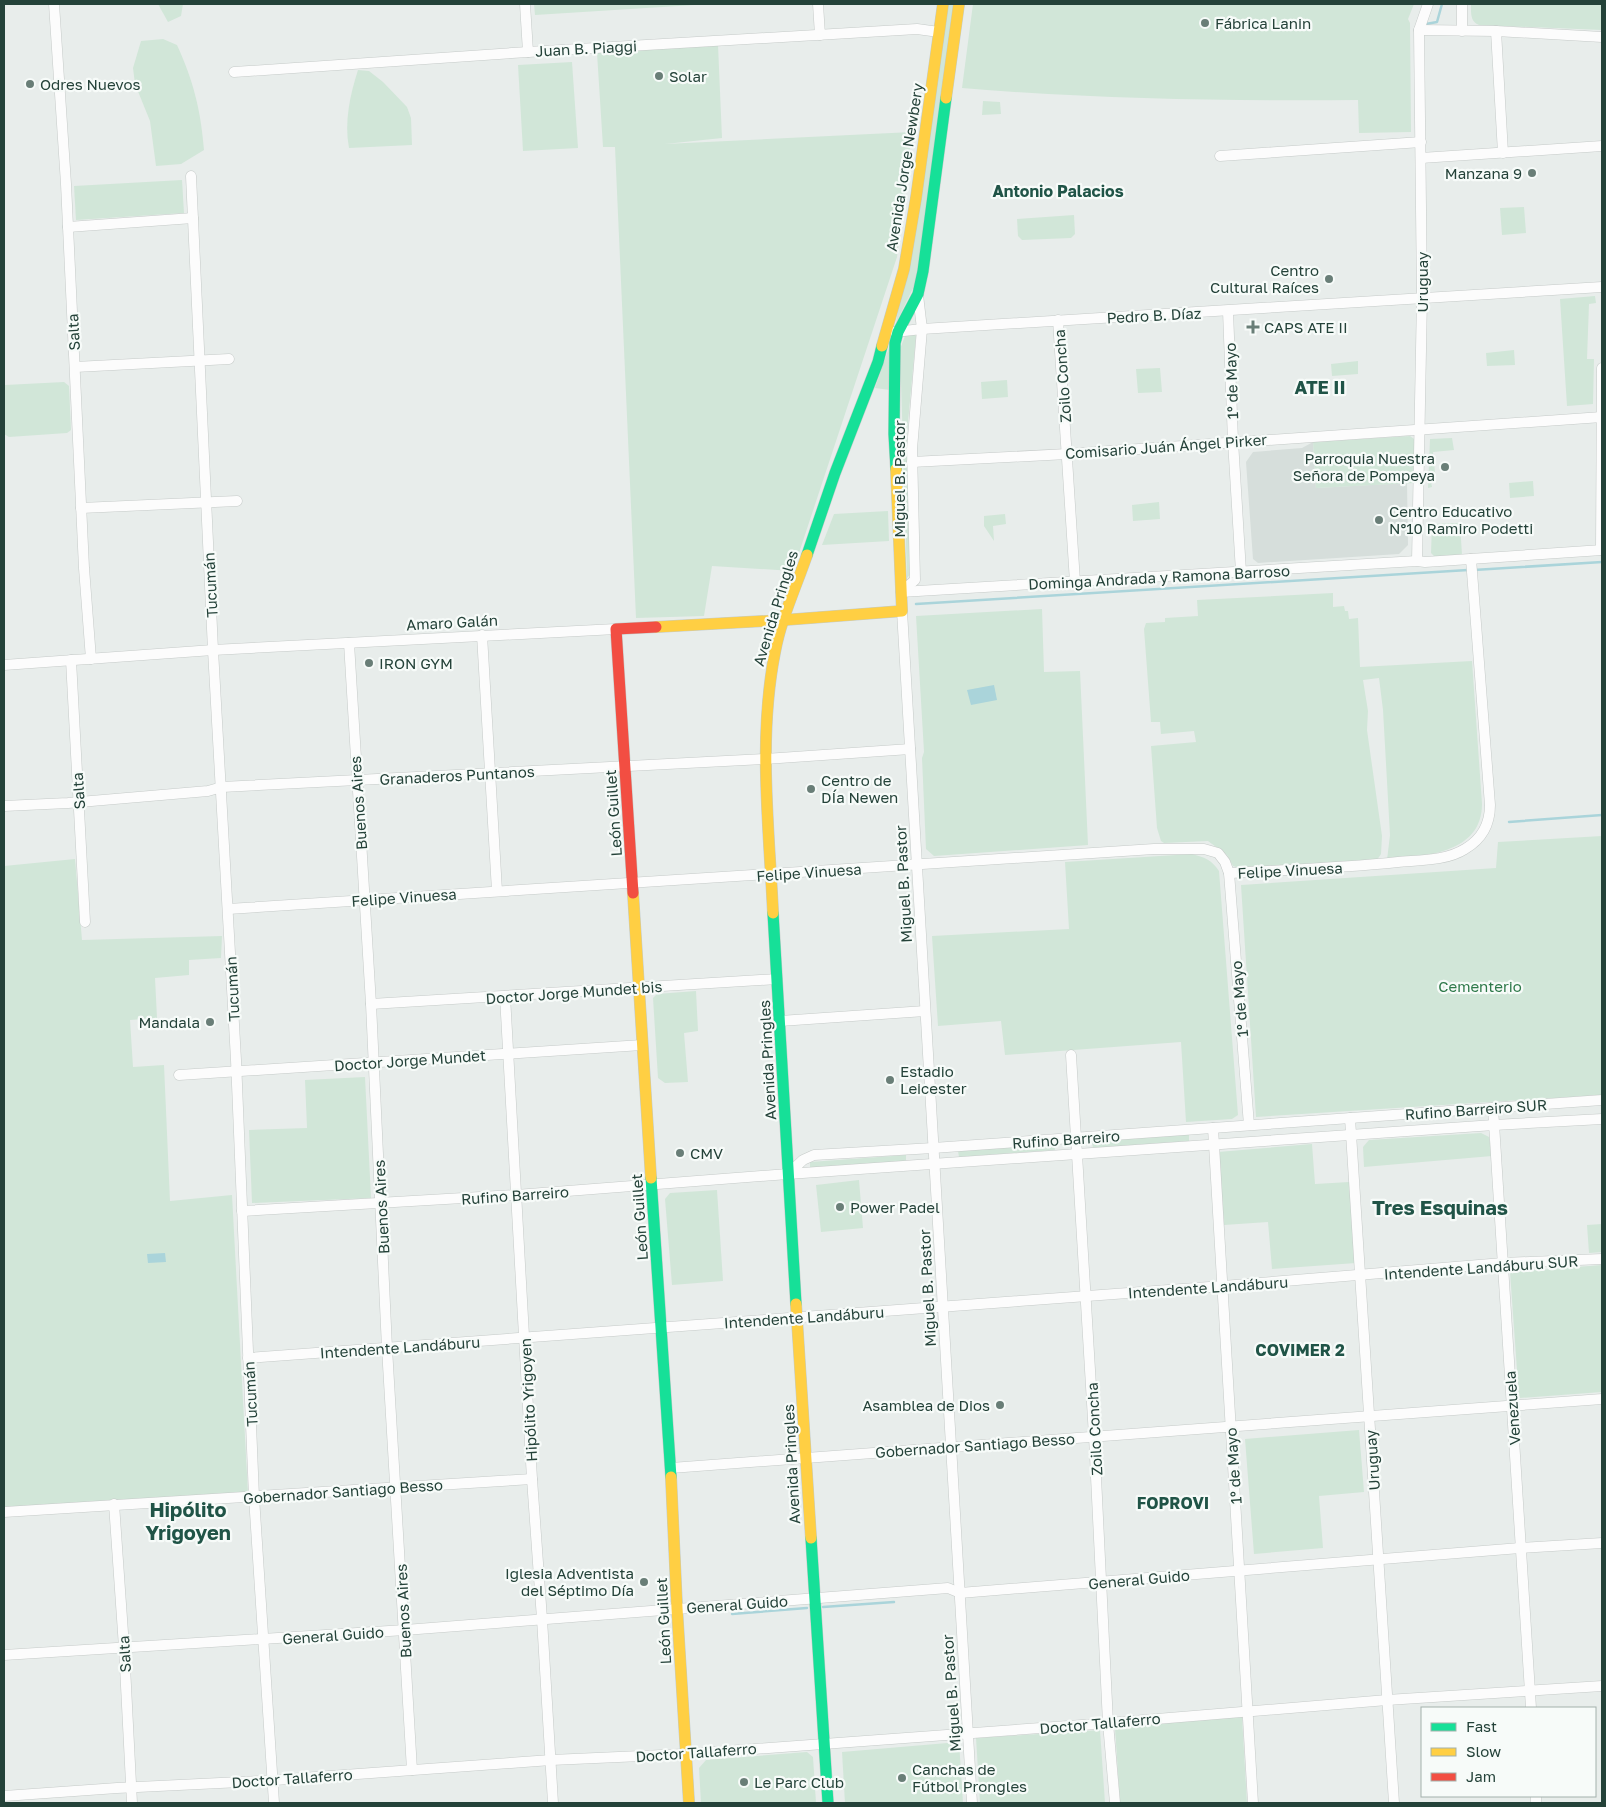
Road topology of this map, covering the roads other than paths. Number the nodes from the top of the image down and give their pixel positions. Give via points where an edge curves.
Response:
1 (54, 4) edge
2 (525, 4) edge
3 (818, 4) edge
4 (943, 4) edge
5 (959, 4) edge
6 (1428, 4) edge
7 (1462, 4) edge
8 (1419, 30) junction
9 (1462, 31) junction
10 (939, 32) junction
11 (1496, 32) junction
12 (820, 35) junction
13 (1602, 37) edge
14 (528, 52) junction
15 (234, 72) dead end
16 (1421, 142) junction
17 (1602, 146) edge
18 (1503, 153) junction
19 (1220, 156) dead end
20 (1421, 158) junction
21 (191, 176) dead end
22 (193, 218) junction
23 (68, 227) junction
24 (1602, 287) edge
25 (918, 294) junction
26 (1422, 297) junction
27 (1228, 311) junction
28 (1058, 320) junction
29 (922, 329) junction
30 (898, 332) junction
31 (886, 334) junction
32 (229, 359) dead end
33 (200, 360) junction
34 (75, 367) junction
35 (1602, 368) edge
36 (1602, 417) edge
37 (1420, 429) junction
38 (1233, 441) junction
39 (1067, 454) junction
40 (912, 462) junction
41 (237, 501) dead end
42 (206, 503) junction
43 (82, 508) junction
44 (1601, 550) edge
45 (1471, 559) junction
46 (1417, 561) junction
47 (1241, 572) junction
48 (1075, 582) junction
49 (901, 592) junction
50 (902, 612) junction
51 (784, 620) junction
52 (616, 629) junction
53 (482, 635) junction
54 (349, 643) junction
55 (214, 650) junction
56 (91, 659) junction
57 (71, 660) junction
58 (4, 665) edge
59 (910, 749) junction
60 (764, 759) junction
61 (625, 766) junction
62 (490, 773) junction
63 (357, 780) junction
64 (222, 787) junction
65 (78, 801) junction
66 (4, 806) edge
67 (916, 864) junction
68 (1229, 873) junction
69 (772, 875) junction
70 (632, 882) junction
71 (496, 891) junction
72 (364, 899) junction
73 (228, 909) junction
74 (85, 922) dead end
75 (777, 979) junction
76 (638, 988) junction
77 (505, 996) junction
78 (370, 1004) junction
79 (925, 1011) junction
80 (780, 1021) junction
81 (642, 1045) junction
82 (508, 1054) junction
83 (1071, 1055) dead end
84 (373, 1063) junction
85 (236, 1071) junction
86 (179, 1075) dead end
87 (1602, 1100) edge
88 (1494, 1108) junction
89 (1350, 1118) junction
90 (1602, 1119) edge
91 (1249, 1125) junction
92 (1494, 1125) junction
93 (1213, 1128) junction
94 (1350, 1135) junction
95 (1076, 1138) junction
96 (1215, 1144) junction
97 (933, 1148) junction
98 (1077, 1154) junction
99 (935, 1164) junction
100 (788, 1174) junction
101 (652, 1184) junction
102 (516, 1196) junction
103 (380, 1204) junction
104 (242, 1211) junction
105 (1602, 1258) edge
106 (1503, 1263) junction
107 (1360, 1276) junction
108 (1223, 1286) junction
109 (1086, 1296) junction
110 (943, 1307) junction
111 (798, 1318) junction
112 (662, 1328) junction
113 (524, 1338) junction
114 (387, 1348) junction
115 (248, 1358) junction
116 (1602, 1399) edge
117 (1512, 1404) junction
118 (1369, 1417) junction
119 (1230, 1426) junction
120 (1094, 1436) junction
121 (950, 1447) junction
122 (806, 1458) junction
123 (671, 1468) junction
124 (532, 1479) junction
125 (396, 1486) junction
126 (254, 1497) junction
127 (114, 1504) junction
128 (4, 1512) edge
129 (1602, 1543) edge
130 (1520, 1548) junction
131 (1378, 1559) junction
132 (1239, 1570) junction
133 (1102, 1582) junction
134 (960, 1593) junction
135 (814, 1598) junction
136 (677, 1608) junction
137 (542, 1619) junction
138 (405, 1630) junction
139 (264, 1639) junction
140 (124, 1647) junction
141 (4, 1655) edge
142 (1602, 1686) edge
143 (1529, 1690) junction
144 (1388, 1700) junction
145 (1530, 1707) edge
146 (1247, 1712) junction
147 (1108, 1722) junction
148 (969, 1734) junction
149 (824, 1744) junction
150 (686, 1754) junction
151 (551, 1760) junction
152 (412, 1770) junction
153 (273, 1780) junction
154 (131, 1788) junction
155 (4, 1796) edge
156 (132, 1803) edge
157 (274, 1803) edge
158 (553, 1803) edge
159 (689, 1803) edge
160 (828, 1803) edge
161 (972, 1803) edge
162 (1115, 1803) edge
163 (1253, 1803) edge
164 (1394, 1803) edge

1 - 23 street, Salta
2 - 14 street
3 - 12 street
4 - 10 main road, Avenida Jorge Newbery
5 - 25 main road, Avenida Jorge Newbery
6 - 8 street, Uruguay
7 - 9 street
8 - 9 street
8 - 16 street, Uruguay
9 - 11 street
10 - 12 street, Juan B. Piaggi via 917,29
10 - 31 main road, Avenida Jorge Newbery via 910,236
11 - 13 street
11 - 18 street
12 - 14 street, Juan B. Piaggi
14 - 15 street, Juan B. Piaggi
16 - 19 street
16 - 20 street, Uruguay
17 - 18 street
18 - 20 street
20 - 26 street, Uruguay
21 - 22 street, Tucumán
22 - 23 street
22 - 33 street, Tucumán
23 - 34 street, Salta
24 - 26 street, Pedro B. Díaz
25 - 29 street, Avenida Jorge Newbery
25 - 30 main road, Avenida Jorge Newbery
26 - 27 street, Pedro B. Díaz
26 - 37 street, Uruguay
27 - 28 street, Pedro B. Díaz
27 - 38 street, 1º de Mayo
28 - 29 street, Pedro B. Díaz
28 - 39 street, Zoilo Concha
29 - 30 street, Pedro B. Díaz
29 - 40 street, Miguel B. Pastor
30 - 31 street, Pedro B. Díaz
30 - 49 main road, Miguel B. Pastor via 894,359 894,434
31 - 51 main road, Avenida Pringles
32 - 33 street
33 - 34 street
33 - 42 street, Tucumán
34 - 43 street, Salta
35 - 36 street
36 - 37 street, Comisario Juán Ángel Pirker
36 - 44 street
37 - 38 street, Comisario Juán Ángel Pirker
37 - 46 street, Uruguay
38 - 39 street, Comisario Juán Ángel Pirker
38 - 47 street, 1º de Mayo
39 - 40 street, Comisario Juán Ángel Pirker
39 - 48 street, Zoilo Concha
40 - 49 street, Miguel B. Pastor via 915,580
41 - 42 street
42 - 43 street
42 - 55 street, Tucumán
43 - 56 street, Salta
44 - 45 street, Dominga Andrada y Ramona Barroso
45 - 46 street, Dominga Andrada y Ramona Barroso
45 - 68 street, Felipe Vinuesa via 1490,812 1488,826 1479,838 1465,849 1433,859
46 - 47 street, Dominga Andrada y Ramona Barroso
47 - 48 street, Dominga Andrada y Ramona Barroso
48 - 49 street, Dominga Andrada y Ramona Barroso
49 - 50 main road, Miguel B. Pastor
50 - 51 main road, Amaro Galán
50 - 59 street, Miguel B. Pastor
51 - 52 main road, Amaro Galán
51 - 60 main road, Avenida Pringles via 770,676
52 - 53 street, Amaro Galán
52 - 61 main road, León Guillet
53 - 54 street, Amaro Galán
53 - 62 street
54 - 55 street, Amaro Galán
54 - 63 street, Buenos Aires
55 - 56 street, Amaro Galán
55 - 64 street, Tucumán
56 - 57 street, Amaro Galán
57 - 58 street, Amaro Galán
57 - 65 street, Salta
59 - 60 street, Granaderos Puntanos
59 - 67 street, Miguel B. Pastor
60 - 61 street, Granaderos Puntanos
60 - 69 main road, Avenida Pringles
61 - 62 street, Granaderos Puntanos
61 - 70 main road, León Guillet
62 - 63 street, Granaderos Puntanos
62 - 71 street
63 - 64 street, Granaderos Puntanos
63 - 72 street, Buenos Aires
64 - 65 street, Granaderos Puntanos via 208,791
64 - 73 street, Tucumán
65 - 66 street, Granaderos Puntanos
65 - 74 street, Salta
67 - 68 street, Felipe Vinuesa via 1154,849 1204,849 1218,853
67 - 69 street, Felipe Vinuesa
67 - 79 street, Miguel B. Pastor
68 - 91 street, 1º de Mayo
69 - 70 street, Felipe Vinuesa
69 - 75 main road, Avenida Pringles
70 - 71 street, Felipe Vinuesa
70 - 76 main road, León Guillet
71 - 72 street, Felipe Vinuesa
72 - 73 street, Felipe Vinuesa
72 - 78 street, Buenos Aires
73 - 85 street, Tucumán
75 - 76 street, Doctor Jorge Mundet bis
75 - 80 main road, Avenida Pringles
76 - 77 street, Doctor Jorge Mundet bis
76 - 81 main road, León Guillet
77 - 78 street, Doctor Jorge Mundet bis
77 - 82 street, Hipólito Yrigoyen
78 - 84 street, Buenos Aires
79 - 80 street
79 - 97 street, Miguel B. Pastor
80 - 100 main road, Avenida Pringles
81 - 82 street, Doctor Jorge Mundet
81 - 101 main road, León Guillet
82 - 84 street, Doctor Jorge Mundet
82 - 102 street, Hipólito Yrigoyen
83 - 95 street, Zoilo Concha
84 - 85 street, Doctor Jorge Mundet
84 - 103 street, Buenos Aires
85 - 86 street, Doctor Jorge Mundet
85 - 104 street, Tucumán
87 - 88 street, Rufino Barreiro SUR
88 - 89 street, Rufino Barreiro SUR
88 - 92 street, Venezuela
89 - 91 street, Rufino Barreiro
89 - 94 street, Uruguay
90 - 92 street, Rufino Barreiro SUR
91 - 93 street, Rufino Barreiro
92 - 94 street, Rufino Barreiro SUR
92 - 106 street, Venezuela
93 - 95 street, Rufino Barreiro
93 - 96 street, 1º de Mayo
94 - 96 street, Rufino Barreiro
94 - 107 street, Uruguay
95 - 97 street, Rufino Barreiro
95 - 98 street, Zoilo Concha
96 - 98 street, Rufino Barreiro
96 - 108 street, 1º de Mayo
97 - 99 street, Miguel B. Pastor
97 - 100 street, Rufino Barreiro via 814,1155
98 - 99 street, Rufino Barreiro
98 - 109 street, Zoilo Concha
99 - 100 street, Rufino Barreiro
99 - 110 street, Miguel B. Pastor
100 - 101 street, Rufino Barreiro
100 - 111 main road, Avenida Pringles
101 - 102 street, Rufino Barreiro
101 - 112 main road, León Guillet
102 - 103 street, Rufino Barreiro
102 - 113 street, Hipólito Yrigoyen
103 - 104 street, Rufino Barreiro
103 - 114 street, Buenos Aires
104 - 115 street, Tucumán
105 - 106 street, Intendente Landáburu SUR
106 - 107 street, Intendente Landáburu SUR
106 - 117 street, Venezuela
107 - 108 street, Intendente Landáburu
107 - 118 street, Uruguay
108 - 109 street, Intendente Landáburu
108 - 119 street, 1º de Mayo
109 - 110 street, Intendente Landáburu
109 - 120 street, Zoilo Concha
110 - 111 street, Intendente Landáburu
110 - 121 street, Miguel B. Pastor
111 - 112 street, Intendente Landáburu
111 - 122 main road, Avenida Pringles
112 - 113 street, Intendente Landáburu
112 - 123 main road, León Guillet
113 - 114 street, Intendente Landáburu
113 - 124 street, Hipólito Yrigoyen
114 - 115 street, Intendente Landáburu
114 - 125 street, Buenos Aires
115 - 126 street, Tucumán
116 - 117 street, Gobernador Santiago Besso
117 - 118 street, Gobernador Santiago Besso
117 - 130 street, Venezuela
118 - 119 street, Gobernador Santiago Besso
118 - 131 street, Uruguay
119 - 120 street, Gobernador Santiago Besso
119 - 132 street, 1º de Mayo
120 - 121 street, Gobernador Santiago Besso
120 - 133 street, Zoilo Concha
121 - 122 street, Gobernador Santiago Besso
121 - 134 street, Miguel B. Pastor
122 - 123 street, Gobernador Santiago Besso
122 - 135 main road, Avenida Pringles
123 - 136 main road, León Guillet
124 - 125 street, Gobernador Santiago Besso
124 - 137 street, Hipólito Yrigoyen
125 - 126 street, Gobernador Santiago Besso
125 - 138 street, Buenos Aires
126 - 127 street, Gobernador Santiago Besso
126 - 139 street, Tucumán
127 - 128 street, Gobernador Santiago Besso
127 - 140 street, Salta
129 - 130 street, General Guido
130 - 131 street, General Guido
130 - 143 street, Venezuela
131 - 132 street, General Guido
131 - 144 street, Uruguay
132 - 133 street, General Guido
132 - 146 street, 1º de Mayo
133 - 134 street, General Guido
133 - 147 street, Zoilo Concha
134 - 135 street, General Guido via 948,1588
134 - 148 street, Miguel B. Pastor
135 - 136 street, General Guido
135 - 149 main road, Avenida Pringles
136 - 137 street, General Guido
136 - 150 main road, León Guillet
137 - 138 street, General Guido
137 - 151 street, Hipólito Yrigoyen
138 - 139 street, General Guido
138 - 152 street, Buenos Aires
139 - 140 street, General Guido
139 - 153 street, Tucumán
140 - 141 street, General Guido
140 - 154 street, Salta
142 - 143 street, Doctor Tallaferro
143 - 144 street, Doctor Tallaferro
143 - 145 street, Venezuela
144 - 146 street, Doctor Tallaferro
144 - 164 street, Uruguay
146 - 147 street, Doctor Tallaferro
146 - 163 street, 1º de Mayo
147 - 148 street, Doctor Tallaferro
147 - 162 street, Zoilo Concha
148 - 149 street, Doctor Tallaferro
148 - 161 street, Miguel B. Pastor
149 - 150 street, Doctor Tallaferro
149 - 160 main road, Avenida Pringles
150 - 151 street, Doctor Tallaferro
150 - 159 main road, León Guillet
151 - 152 street, Doctor Tallaferro
151 - 158 street, Hipólito Yrigoyen
152 - 153 street, Doctor Tallaferro
153 - 154 street, Doctor Tallaferro
153 - 157 street, Tucumán
154 - 155 street, Doctor Tallaferro
154 - 156 street, Salta

